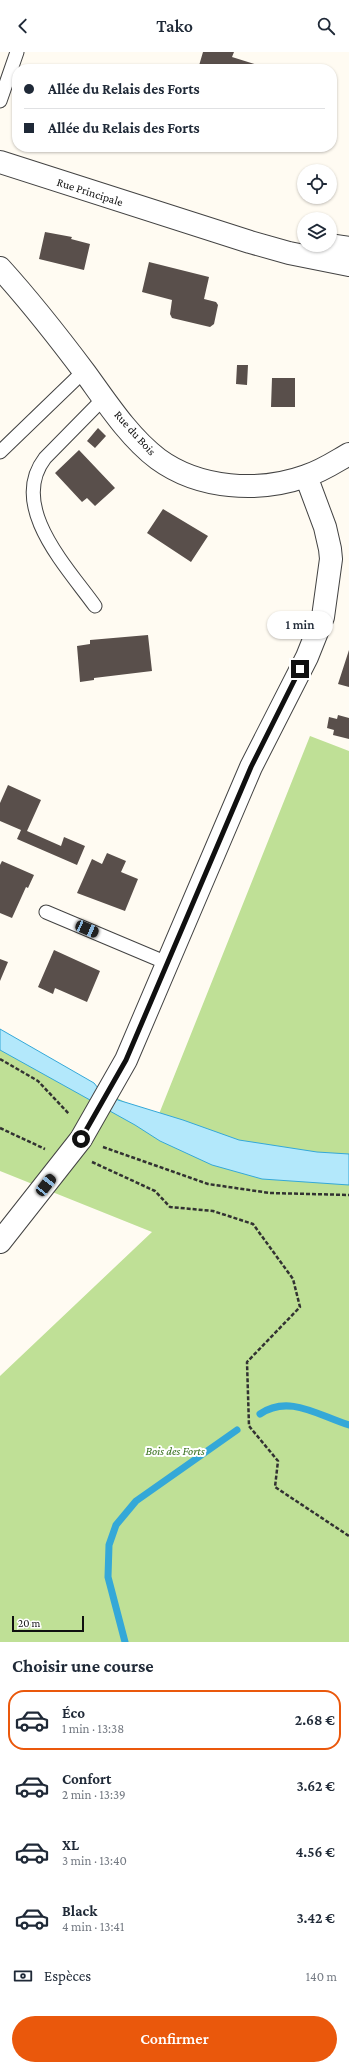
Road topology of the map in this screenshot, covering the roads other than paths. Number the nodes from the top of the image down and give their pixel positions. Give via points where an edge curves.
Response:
1 (17, 52) edge
2 (13, 64) edge
3 (12, 67) edge
4 (0, 102) edge
5 (0, 162) edge
6 (180, 220) junction
7 (297, 240) edge
8 (337, 246) edge
9 (349, 248) edge
10 (349, 265) edge
11 (0, 268) edge
12 (84, 371) junction
13 (104, 398) junction
14 (0, 452) edge
15 (349, 454) edge
16 (306, 476) junction
17 (94, 606) dead end
18 (46, 912) dead end
19 (167, 963) junction
20 (0, 1242) edge

1 - 2 lane
3 - 4 lane
5 - 6 street, Rue Principale
6 - 7 street, Rue Principale
6 - 10 street, Rue Principale via 270,248
8 - 9 street
11 - 12 street, Rue du Bois
12 - 13 street, Rue du Bois
12 - 14 lane
13 - 16 street, Rue du Bois via 148,450 158,459 188,476 235,485 265,484
13 - 17 lane via 45,458 38,467 32,488 41,527
15 - 16 street, Rue du Bois via 330,466
16 - 19 street via 325,527 330,549 331,560 323,617 307,657 251,767
18 - 19 lane
19 - 20 street via 114,1083 72,1151

